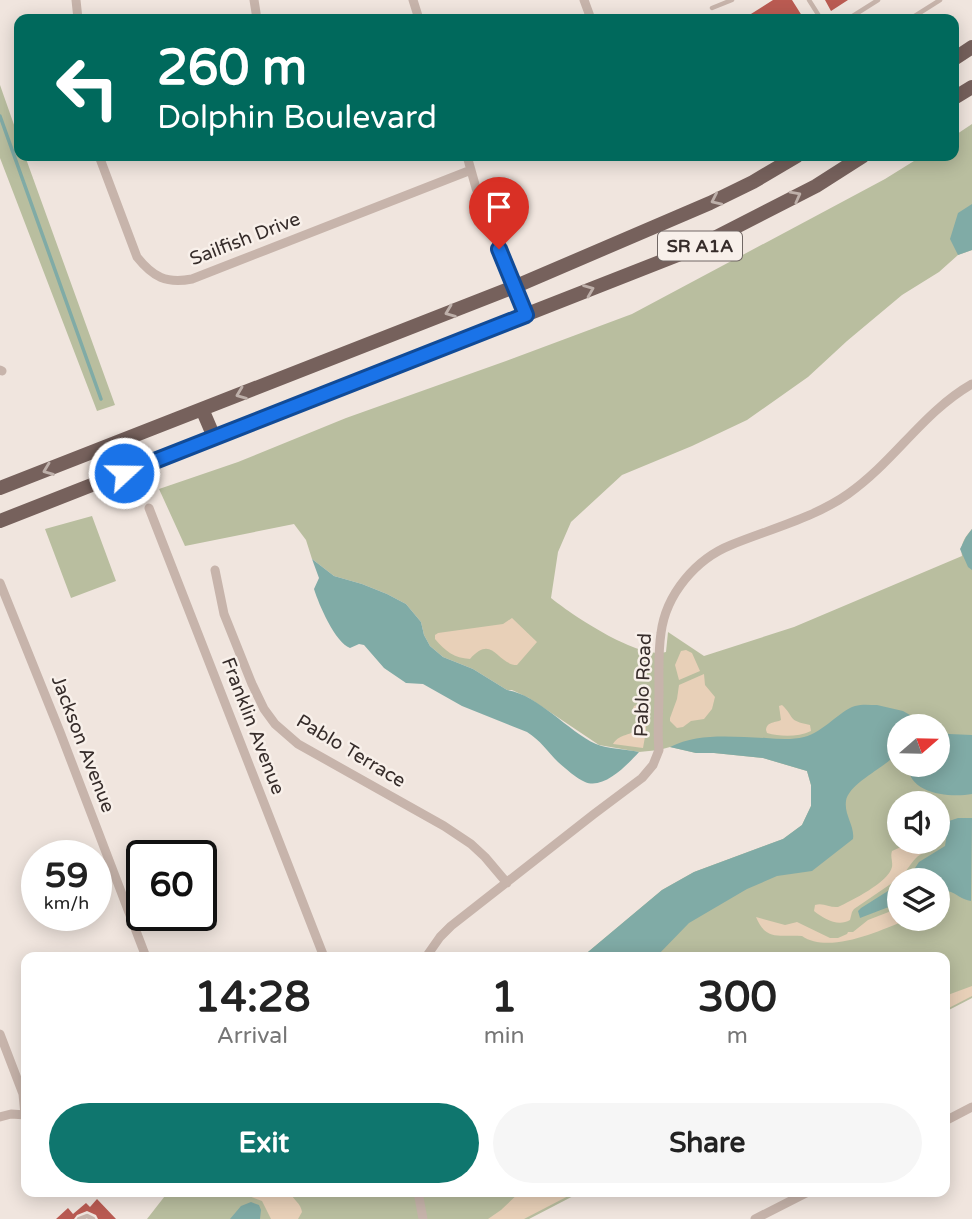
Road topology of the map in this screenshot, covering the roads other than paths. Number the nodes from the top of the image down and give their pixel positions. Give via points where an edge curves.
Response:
1 (732, 0) edge
2 (878, 0) edge
3 (940, 0) edge
4 (712, 8) dead end
5 (856, 14) edge
6 (918, 14) edge
7 (101, 161) edge
8 (468, 161) edge
9 (789, 161) edge
10 (855, 161) edge
11 (471, 170) junction
12 (514, 287) junction
13 (526, 315) junction
14 (972, 384) edge
15 (202, 409) junction
16 (214, 438) junction
17 (0, 488) edge
18 (149, 508) dead end
19 (0, 521) edge
20 (215, 570) dead end
21 (0, 583) edge
22 (506, 883) junction
23 (144, 952) edge
24 (322, 952) edge
25 (429, 952) edge
26 (0, 1034) edge
27 (21, 1089) edge
28 (972, 1107) edge
29 (21, 1115) edge
30 (0, 1117) edge
31 (950, 1118) edge
32 (419, 1197) edge
33 (798, 1197) edge
34 (79, 1219) edge
35 (93, 1219) edge
36 (423, 1219) edge
37 (755, 1219) edge

1 - 4 lane
2 - 5 lane
3 - 6 lane
7 - 11 street, Sailfish Drive via 137,257 153,274 169,281 192,279
8 - 11 street
9 -> 12 main road, SR A1A via 710,203
13 -> 10 main road, SR A1A via 694,249 817,186
11 - 12 street
12 - 13 street
12 -> 15 main road, SR A1A
13 - 16 main road, SR A1A
14 - 22 street, Pablo Road via 930,415 877,471 841,499 727,547 692,572 671,600 661,632 659,750 653,765
15 - 16 main road
15 -> 17 main road, SR A1A
16 - 19 main road, SR A1A
18 - 24 street, Franklin Avenue
20 - 22 street, Pablo Terrace via 228,626 264,709 275,723 298,744 471,844
21 - 23 street, Jackson Avenue
22 - 25 street, Pablo Road via 451,926
26 - 27 street
28 - 31 street
29 - 30 street
32 - 36 street
33 - 37 street
34 - 35 lane

